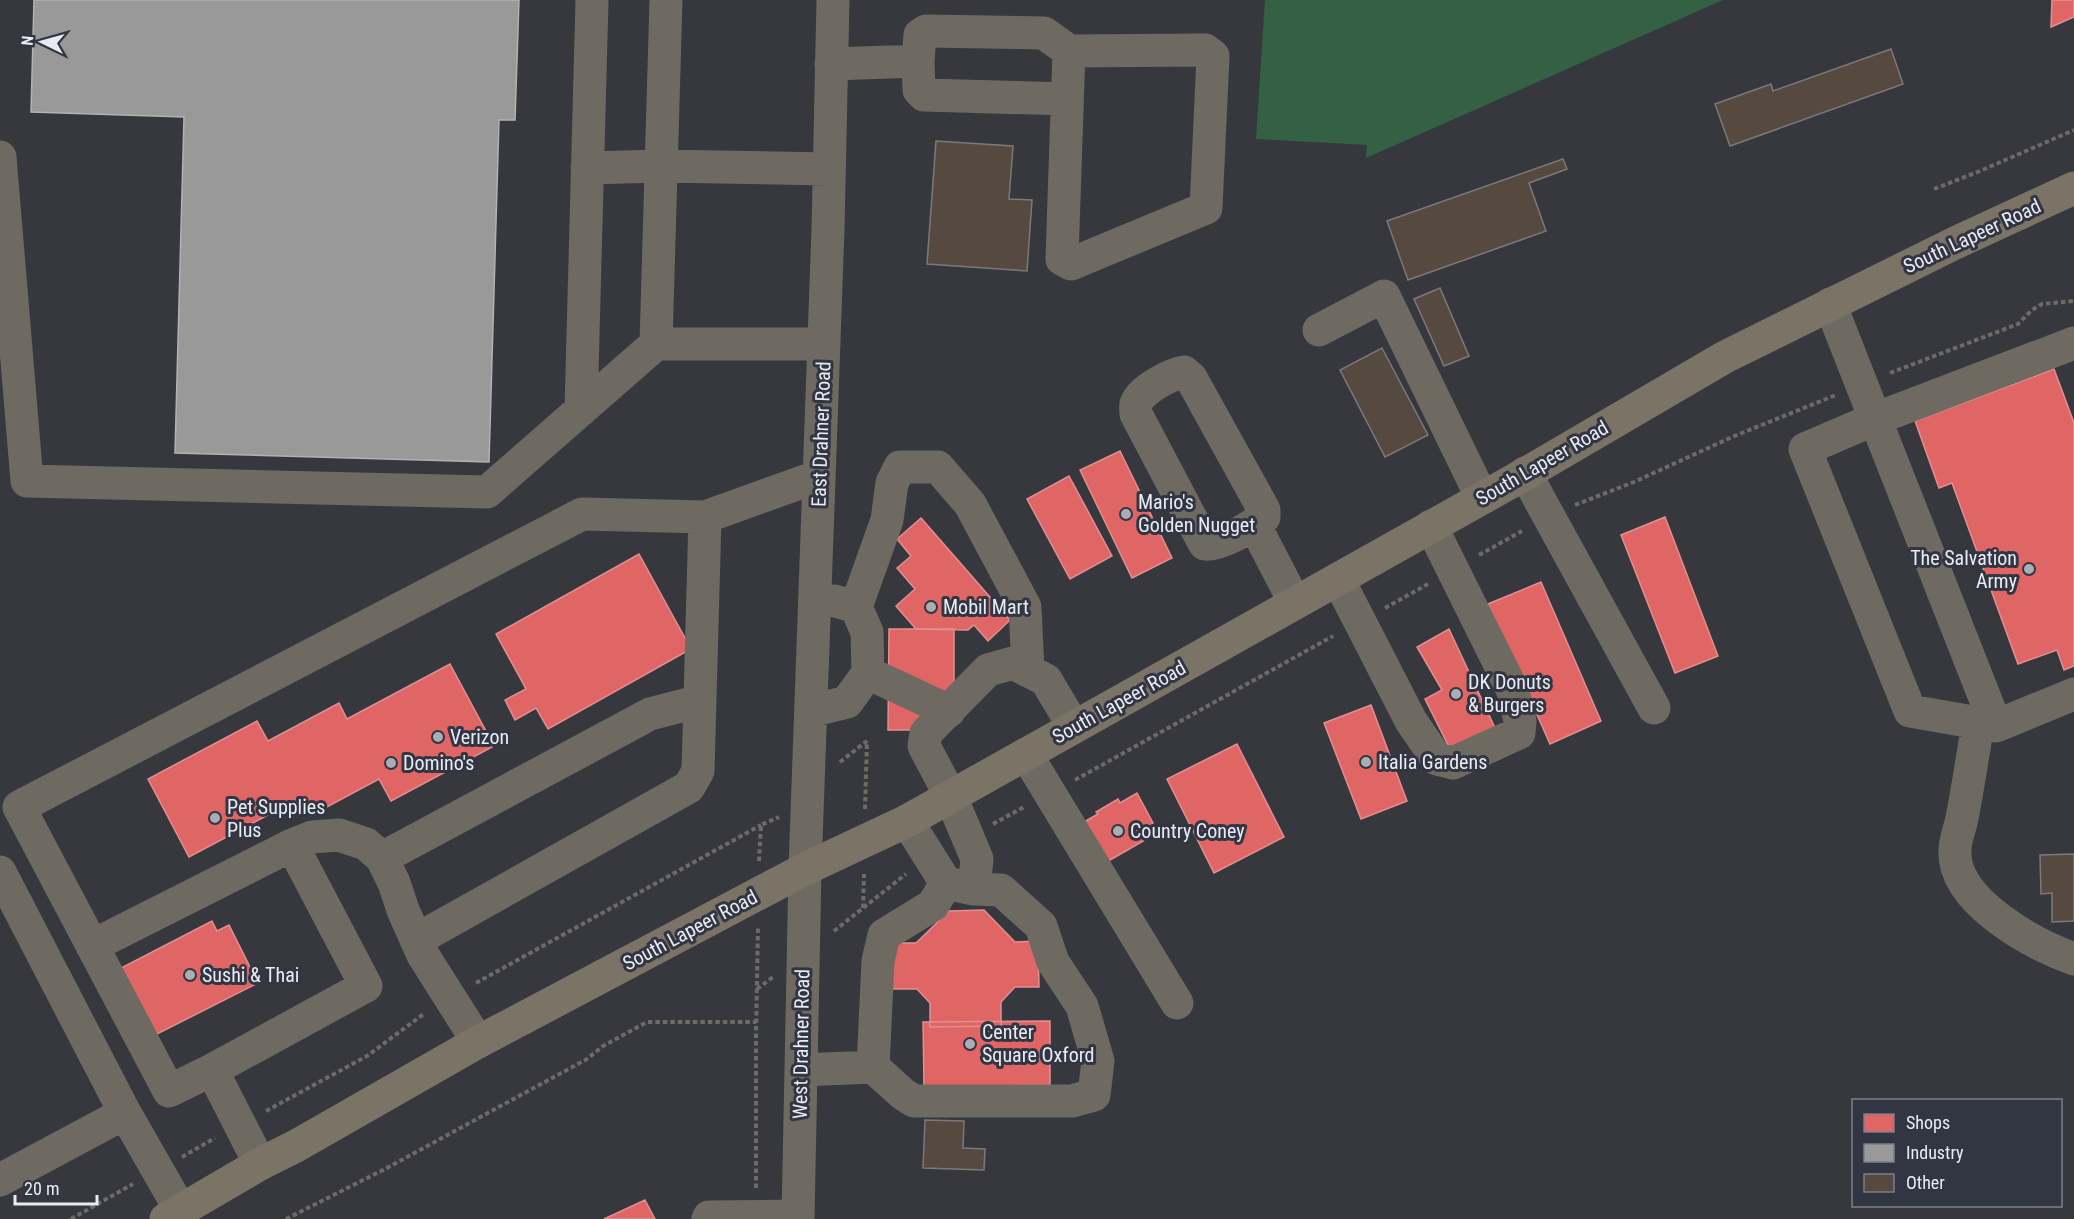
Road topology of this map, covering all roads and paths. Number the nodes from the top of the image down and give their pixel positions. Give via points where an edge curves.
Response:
1 (592, 0) edge
2 (666, 0) edge
3 (833, 0) edge
4 (1069, 51) junction
5 (918, 62) junction
6 (831, 64) junction
7 (1067, 99) junction
8 (2074, 130) edge
9 (0, 157) edge
10 (661, 166) junction
11 (587, 168) junction
12 (830, 169) junction
13 (2074, 188) edge
14 (1934, 189) dead end
15 (1830, 304) junction
16 (1319, 330) dead end
17 (656, 344) junction
18 (824, 344) junction
19 (2074, 344) edge
20 (581, 410) junction
21 (1875, 419) junction
22 (1525, 473) junction
23 (819, 476) junction
24 (1482, 498) junction
25 (705, 518) junction
26 (1254, 524) junction
27 (1431, 526) junction
28 (1338, 579) junction
29 (815, 595) junction
30 (1295, 603) junction
31 (856, 607) junction
32 (1028, 671) junction
33 (868, 673) junction
34 (2074, 694) edge
35 (700, 701) junction
36 (1654, 708) dead end
37 (811, 711) junction
38 (949, 711) junction
39 (1987, 724) junction
40 (1074, 727) junction
41 (1026, 754) junction
42 (951, 797) junction
43 (770, 821) dead end
44 (907, 821) junction
45 (761, 825) junction
46 (292, 845) junction
47 (759, 855) dead end
48 (382, 858) junction
49 (805, 868) junction
50 (0, 872) edge
51 (960, 886) junction
52 (416, 940) junction
53 (92, 946) junction
54 (2074, 958) edge
55 (757, 995) dead end
56 (449, 997) junction
57 (1177, 1003) dead end
58 (756, 1022) junction
59 (478, 1042) junction
60 (873, 1067) junction
61 (212, 1070) junction
62 (801, 1070) junction
63 (125, 1113) junction
64 (240, 1124) junction
65 (260, 1164) junction
66 (158, 1171) junction
67 (0, 1180) edge
68 (173, 1215) edge
69 (756, 1216) junction
70 (798, 1217) edge
71 (71, 1219) edge
72 (286, 1219) edge
73 (708, 1219) edge

1 - 11 street
2 - 10 street
3 - 6 street, East Drahner Road
4 - 5 street via 1044,33 926,31 920,35
4 - 7 street
4 - 7 street via 1210,52 1206,208 1071,264 1062,259
5 - 6 street
5 - 7 street via 919,90 924,95
6 - 12 street, East Drahner Road
8 - 14 path
9 - 20 street via 27,481 487,492
10 - 11 street
10 - 12 street
10 - 17 street
11 - 20 street
12 - 18 street, East Drahner Road
13 - 15 main road, South Lapeer Road
15 - 21 street
15 - 22 main road, South Lapeer Road via 1725,357
16 - 24 street via 1384,296
17 - 18 street
17 - 20 street
18 - 23 street, East Drahner Road
19 - 21 street
21 - 39 street
21 - 39 street via 1805,449 1910,711
22 - 24 main road, South Lapeer Road
22 - 36 street
23 - 25 street
23 - 29 street, East Drahner Road
24 - 27 main road, South Lapeer Road
25 - 35 street
25 - 53 street via 582,514 18,807
26 - 26 street via 1264,517 1264,510 1191,378 1184,372 1175,373 1145,391 1136,405 1136,414 1205,544 1213,545
26 - 30 street
27 - 28 main road, South Lapeer Road
27 - 28 street via 1513,691 1519,733 1453,763 1437,759 1411,721
28 - 30 main road, South Lapeer Road
29 - 31 street
29 - 37 street, East Drahner Road
30 - 40 main road, South Lapeer Road
31 - 32 street via 887,520 892,483 900,467 938,467 970,504 1025,607
31 - 33 street via 867,632
32 - 38 street via 1013,663 988,670
32 - 40 street via 1046,680
33 - 37 street via 847,702
33 - 38 street
34 - 39 street
35 - 48 street via 650,714
35 - 52 street via 698,771 689,787
37 - 49 street, East Drahner Road
38 - 42 street via 926,733 924,746
39 - 54 street via 1955,850 1960,876 1999,920
40 - 41 main road, South Lapeer Road
41 - 42 main road, South Lapeer Road
41 - 57 street
42 - 44 main road, South Lapeer Road
42 - 51 street via 977,859
43 - 45 path
44 - 49 main road, South Lapeer Road
44 - 51 street
45 - 47 path
45 - 56 path
46 - 48 street via 312,837 339,835 366,844
46 - 53 street
46 - 61 street via 366,986
48 - 52 street
49 - 59 main road, South Lapeer Road
49 - 62 street, West Drahner Road
50 - 63 street
51 - 60 street via 884,935 878,961
51 - 60 street via 1001,890 1041,926 1053,962 1082,1006 1098,1061 1094,1095 1072,1101 914,1101
52 - 56 street
53 - 61 street via 169,1091
55 - 58 path
56 - 59 street
56 - 64 path via 367,1056
58 - 69 path
58 - 72 path via 647,1022 567,1070
59 - 65 main road, South Lapeer Road
60 - 62 street
61 - 64 street
62 - 70 street, West Drahner Road
63 - 66 street
63 - 67 street
64 - 65 street
64 - 66 path
65 - 68 main road, South Lapeer Road
66 - 68 street
66 - 71 path
69 - 70 street
69 - 73 street

